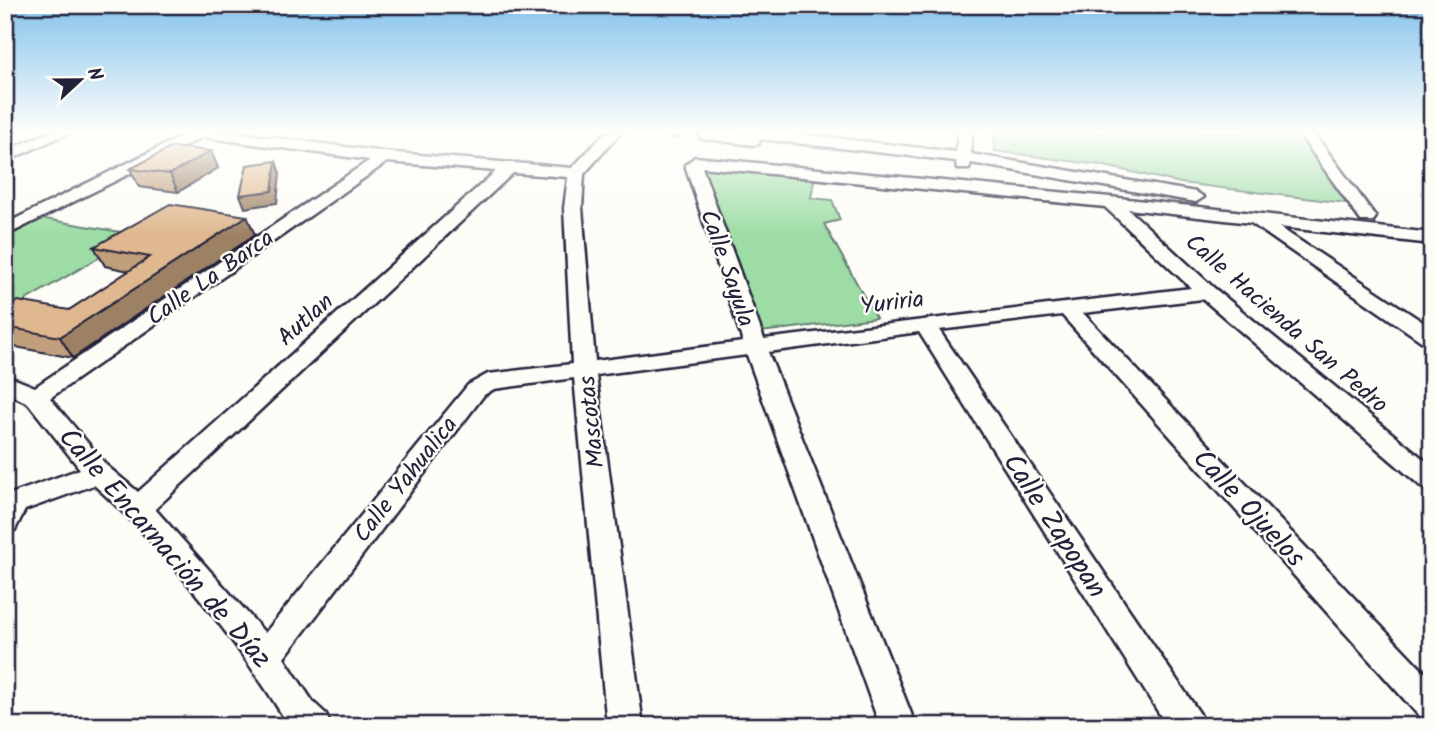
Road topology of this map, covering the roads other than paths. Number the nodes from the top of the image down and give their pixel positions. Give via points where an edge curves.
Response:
1 (132, 166) edge
2 (371, 166) edge
3 (478, 166) edge
4 (582, 166) edge
5 (693, 166) edge
6 (738, 166) edge
7 (984, 166) edge
8 (990, 166) edge
9 (1329, 166) edge
10 (508, 169) junction
11 (576, 173) junction
12 (1035, 176) dead end
13 (1110, 202) junction
14 (1367, 217) junction
15 (1253, 218) junction
16 (5, 231) edge
17 (1431, 235) edge
18 (1207, 292) junction
19 (1068, 309) junction
20 (925, 324) junction
21 (1432, 338) edge
22 (755, 346) junction
23 (584, 368) junction
24 (5, 383) edge
25 (36, 397) junction
26 (98, 473) junction
27 (1432, 481) edge
28 (138, 508) junction
29 (9, 510) edge
30 (265, 657) junction
31 (1432, 705) edge
32 (305, 722) edge
33 (625, 726) edge
34 (898, 726) edge
35 (1187, 726) edge

1 - 16 street
2 - 25 street, Calle La Barca
3 - 10 street
4 - 11 street
5 - 22 street, Calle Sayula
6 - 13 street, Calle Sayula
7 - 12 street
8 - 14 street via 1222,202
9 - 14 street
10 - 11 street
10 - 28 street, Autlan
11 - 23 street, Mascotas via 573,208
13 - 15 street
13 - 18 street, Calle Hacienda San Pedro
14 - 17 street
15 - 17 street
15 - 21 street
18 - 19 street, Yuriria
18 - 27 street, Calle Hacienda San Pedro
19 - 20 street, Yuriria
19 - 31 street, Calle Ojuelos
20 - 22 street, Yuriria
20 - 35 street, Calle Zapopan
22 - 23 street, Yuriria
22 - 34 street, Calle Sayula
23 - 30 street, Calle Yahualica via 497,379 476,390
23 - 33 street, Mascotas
24 - 25 street, Calle Encarnación de Díaz
25 - 26 street, Calle Encarnación de Díaz
26 - 28 street, Calle Encarnación de Díaz
26 - 29 street
28 - 30 street, Calle Encarnación de Díaz
30 - 32 street, Calle Encarnación de Díaz

